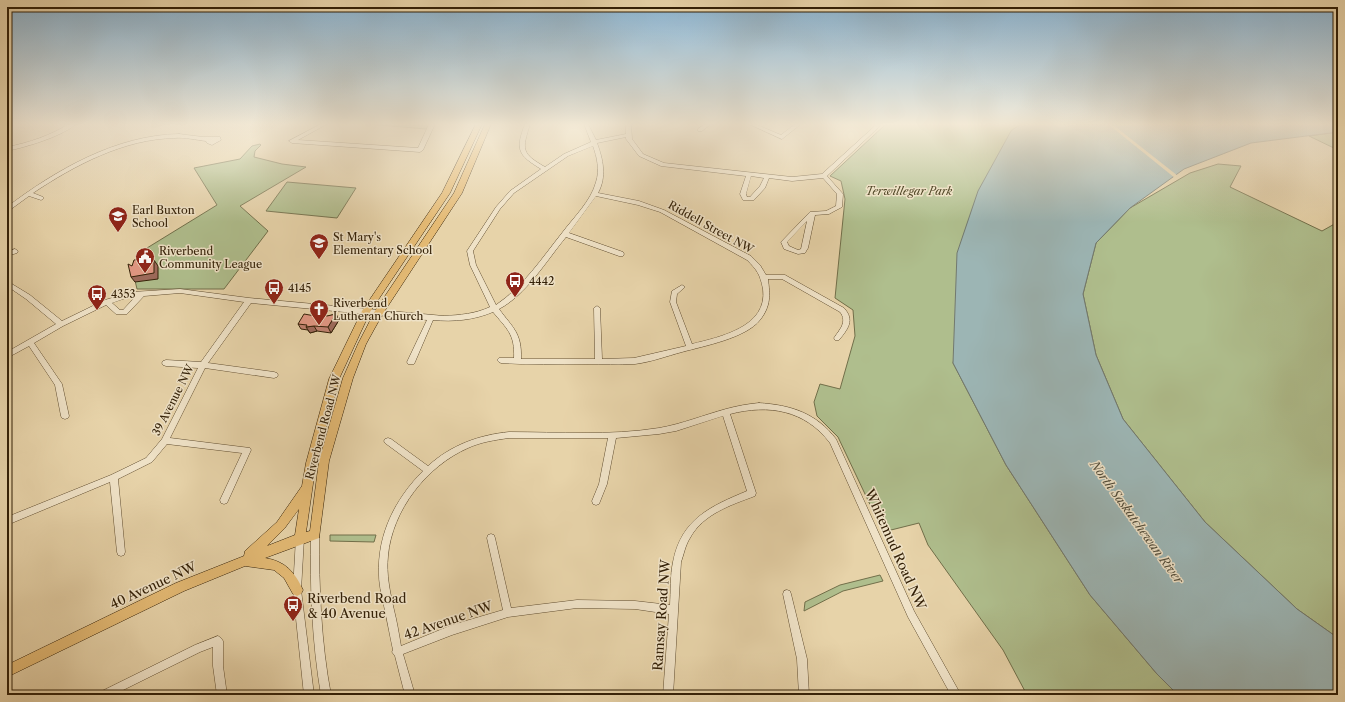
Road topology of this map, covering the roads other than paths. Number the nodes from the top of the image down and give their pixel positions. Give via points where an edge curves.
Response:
1 (93, 157) edge
2 (463, 157) edge
3 (474, 157) edge
4 (525, 157) edge
5 (564, 157) edge
6 (599, 157) edge
7 (645, 157) edge
8 (845, 157) edge
9 (545, 169) junction
10 (749, 175) junction
11 (824, 176) junction
12 (767, 177) junction
13 (29, 194) junction
14 (595, 194) junction
15 (41, 198) dead end
16 (7, 210) edge
17 (812, 213) junction
18 (565, 234) junction
19 (15, 251) dead end
20 (7, 254) edge
21 (621, 254) dead end
22 (764, 277) junction
23 (7, 282) edge
24 (682, 287) dead end
25 (142, 294) junction
26 (249, 300) junction
27 (106, 302) junction
28 (494, 308) junction
29 (597, 308) dead end
30 (366, 311) junction
31 (378, 313) junction
32 (431, 318) junction
33 (61, 324) junction
34 (837, 338) dead end
35 (31, 342) junction
36 (690, 347) junction
37 (7, 355) edge
38 (501, 360) dead end
39 (411, 362) dead end
40 (518, 362) junction
41 (598, 362) junction
42 (166, 363) dead end
43 (203, 365) junction
44 (274, 375) dead end
45 (726, 412) junction
46 (65, 416) dead end
47 (613, 435) junction
48 (165, 441) junction
49 (388, 441) dead end
50 (428, 470) junction
51 (114, 477) junction
52 (308, 484) junction
53 (224, 500) dead end
54 (596, 501) dead end
55 (7, 523) edge
56 (315, 534) junction
57 (300, 538) junction
58 (491, 538) dead end
59 (121, 552) dead end
60 (243, 560) junction
61 (297, 590) junction
62 (787, 594) dead end
63 (673, 610) junction
64 (508, 613) junction
65 (397, 652) junction
66 (7, 671) edge
67 (104, 695) edge
68 (222, 695) edge
69 (309, 695) edge
70 (326, 695) edge
71 (410, 695) edge
72 (668, 695) edge
73 (804, 695) edge
74 (956, 695) edge

1 - 13 street
2 - 30 main road, Riverbend Road NW via 446,193
3 - 31 main road, Riverbend Road NW via 458,193
4 - 9 street
5 - 9 street
6 - 14 street via 602,172
7 - 10 street via 663,165
8 - 11 street
9 - 28 street via 518,187 502,202 470,251 473,265
10 - 12 street
10 - 12 street via 743,194 745,199 752,199 763,187
11 - 12 street via 792,180
11 - 17 street via 840,194 839,207 826,213
13 - 15 street
13 - 16 street
14 - 18 street
14 - 22 street, Riddell Street NW via 639,203 670,214 749,258
17 - 17 street via 784,242 786,247 798,252 803,251
18 - 21 street
18 - 28 street via 521,290
19 - 20 street
22 - 34 street via 783,277 842,310 847,320
22 - 36 street via 766,305 756,319 734,335
23 - 33 street
24 - 36 street via 674,293 673,302
25 - 26 street via 180,291
25 - 27 street via 132,294
25 - 27 street via 125,312 118,312
26 - 30 street
26 - 43 street, 39 Avenue NW
27 - 33 street
28 - 32 street via 468,318
28 - 40 street via 515,334
29 - 41 street
30 - 31 street
30 - 52 main road, Riverbend Road NW via 334,379 311,463
31 - 32 street
31 - 56 main road, Riverbend Road NW via 348,378 324,461
32 - 39 street
33 - 35 street
35 - 37 street
35 - 46 street via 58,384
36 - 41 street via 641,360
38 - 40 street
40 - 41 street
42 - 43 street
43 - 44 street
43 - 48 street, 39 Avenue NW
45 - 47 street, Whitemud Road NW via 660,431
45 - 63 street, Ramsay Road NW via 752,493 707,513 690,530 679,553
45 - 74 street, Whitemud Road NW via 766,405 788,410 809,419 825,431 836,446 911,614
47 - 50 street, Whitemud Road NW via 492,437 458,448
47 - 54 street via 603,484
48 - 51 street, 39 Avenue NW via 149,460
48 - 53 street via 247,450
49 - 50 street
50 - 65 street, Whitemud Road NW via 397,510 384,549 383,579
51 - 55 street, 39 Avenue NW
51 - 59 street
52 - 57 main road, Riverbend Road NW
52 - 60 main road via 282,526
56 - 57 main road, 40 Avenue NW
56 - 70 street, Riverbend Road NW via 316,627
57 - 60 main road, 40 Avenue NW
57 - 61 street, Riverbend Road NW
58 - 64 street, 42 Avenue NW
60 - 61 main road via 278,566 292,576
60 - 66 main road, 40 Avenue NW via 180,587
61 - 69 street, Riverbend Road NW
62 - 73 street via 802,659
63 - 64 street, 42 Avenue NW via 634,605 576,604
63 - 72 street, Ramsay Road NW
64 - 65 street, 42 Avenue NW via 452,630
65 - 71 street, Whitemud Road NW
67 - 68 street via 198,648 218,641

